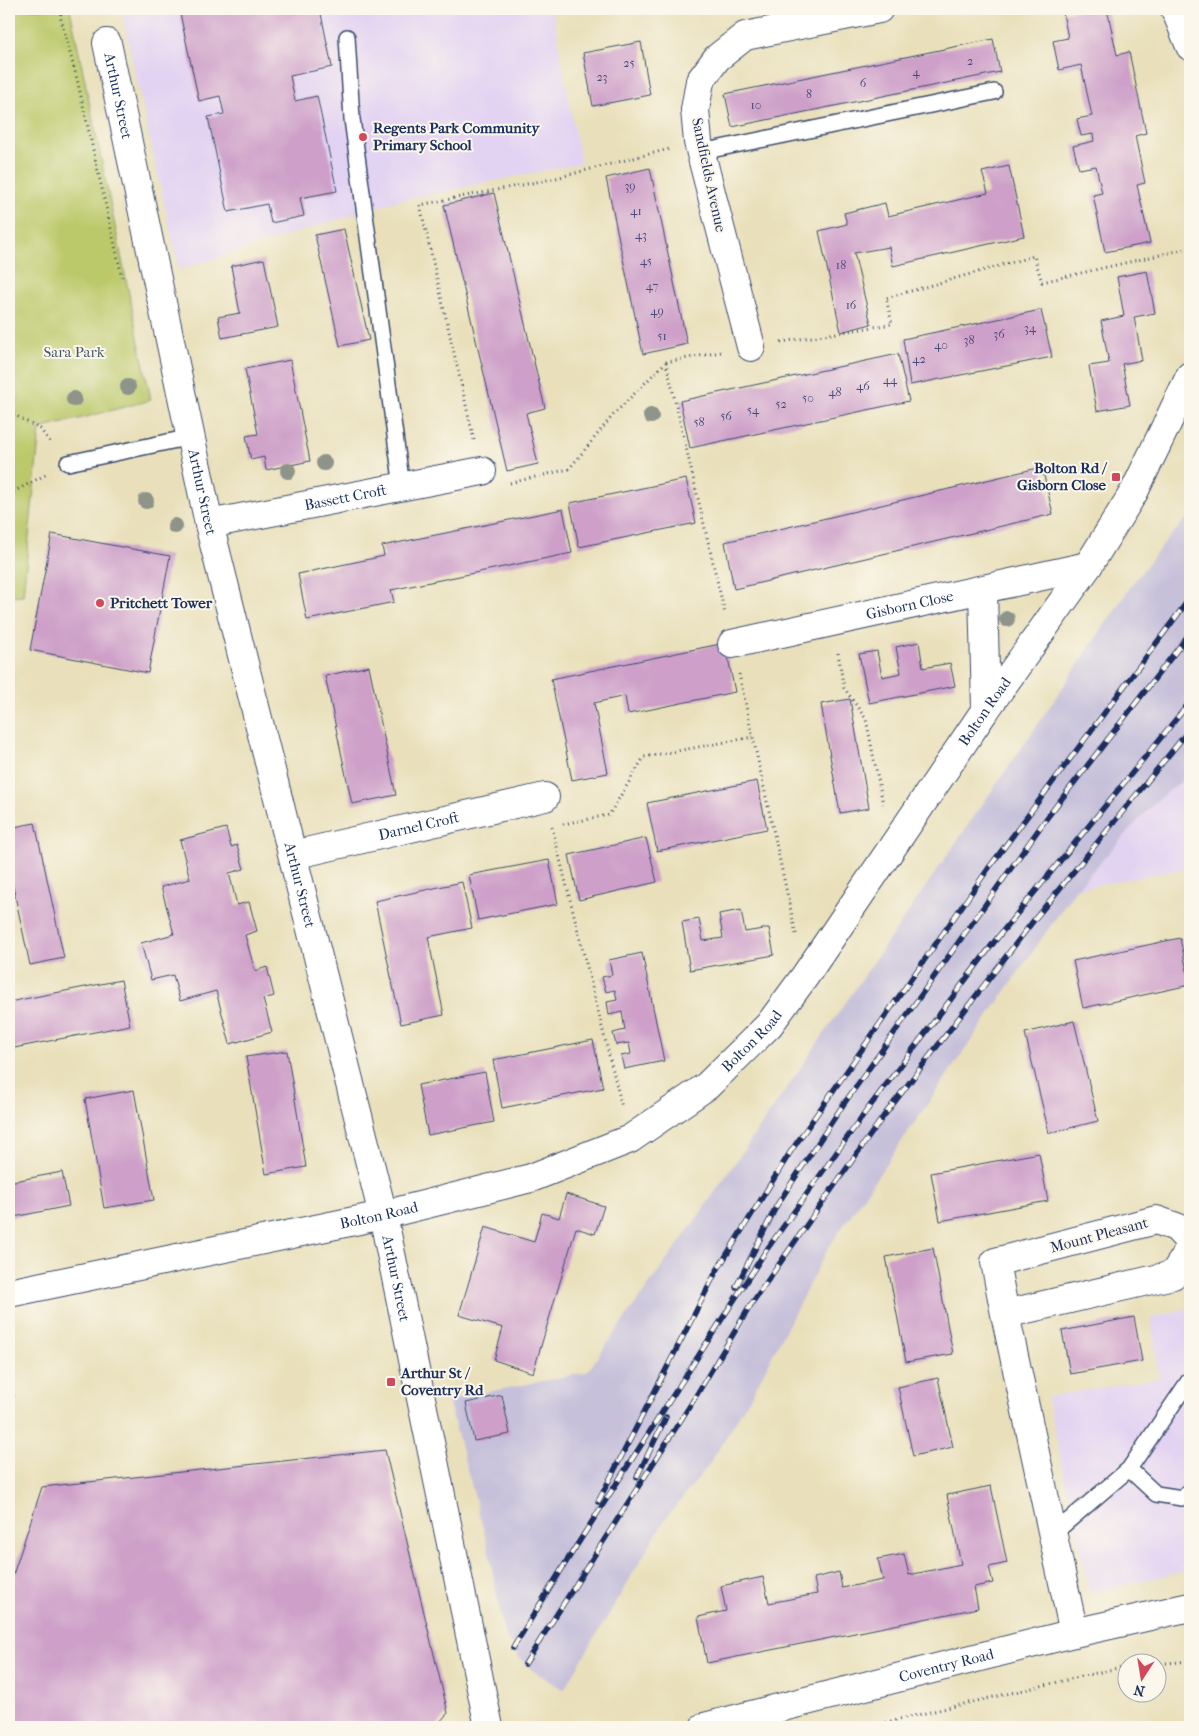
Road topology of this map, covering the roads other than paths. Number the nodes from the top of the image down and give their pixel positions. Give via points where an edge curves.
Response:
1 (879, 9) edge
2 (1175, 9) edge
3 (348, 37) dead end
4 (107, 43) dead end
5 (1190, 46) edge
6 (994, 92) dead end
7 (700, 147) junction
8 (751, 347) road end
9 (1190, 376) edge
10 (191, 437) junction
11 (68, 463) road end
12 (482, 471) road end
13 (402, 487) junction
14 (209, 524) junction
15 (1088, 566) junction
16 (983, 590) junction
17 (732, 644) road end
18 (986, 709) junction
19 (545, 796) road end
20 (293, 854) junction
21 (383, 1215) junction
22 (9, 1294) edge
23 (1004, 1314) junction
24 (1190, 1379) edge
25 (1129, 1469) junction
26 (1190, 1491) edge
27 (1053, 1534) junction
28 (1190, 1607) edge
29 (1074, 1633) junction
30 (489, 1727) edge
31 (704, 1727) edge

1 - 7 street, Sandfields Avenue via 745,36 717,58 700,81 695,110
2 - 5 street
3 - 13 lane via 352,119
4 - 10 street, Arthur Street
6 - 7 lane
7 - 8 street, Sandfields Avenue
9 - 15 street, Bolton Road via 1134,492
10 - 11 lane
10 - 14 street, Arthur Street
12 - 13 street, Bassett Croft
13 - 14 street, Bassett Croft
14 - 20 street, Arthur Street
15 - 16 street, Gisborn Close
15 - 18 street, Bolton Road
16 - 17 street, Gisborn Close
16 - 18 street
18 - 21 street, Bolton Road via 769,1025 707,1086 630,1139 531,1178
19 - 20 street, Darnel Croft
20 - 21 street, Arthur Street
21 - 22 street, Bolton Road
21 - 30 street, Arthur Street
23 - 23 street, Mount Pleasant via 995,1262 1156,1220 1176,1227 1190,1242 1173,1275
23 - 27 street, Mount Pleasant
24 - 25 lane
25 - 26 lane via 1156,1494 1182,1498
25 - 27 lane
27 - 29 street, Mount Pleasant
28 - 29 street, Coventry Road
29 - 31 street, Coventry Road

